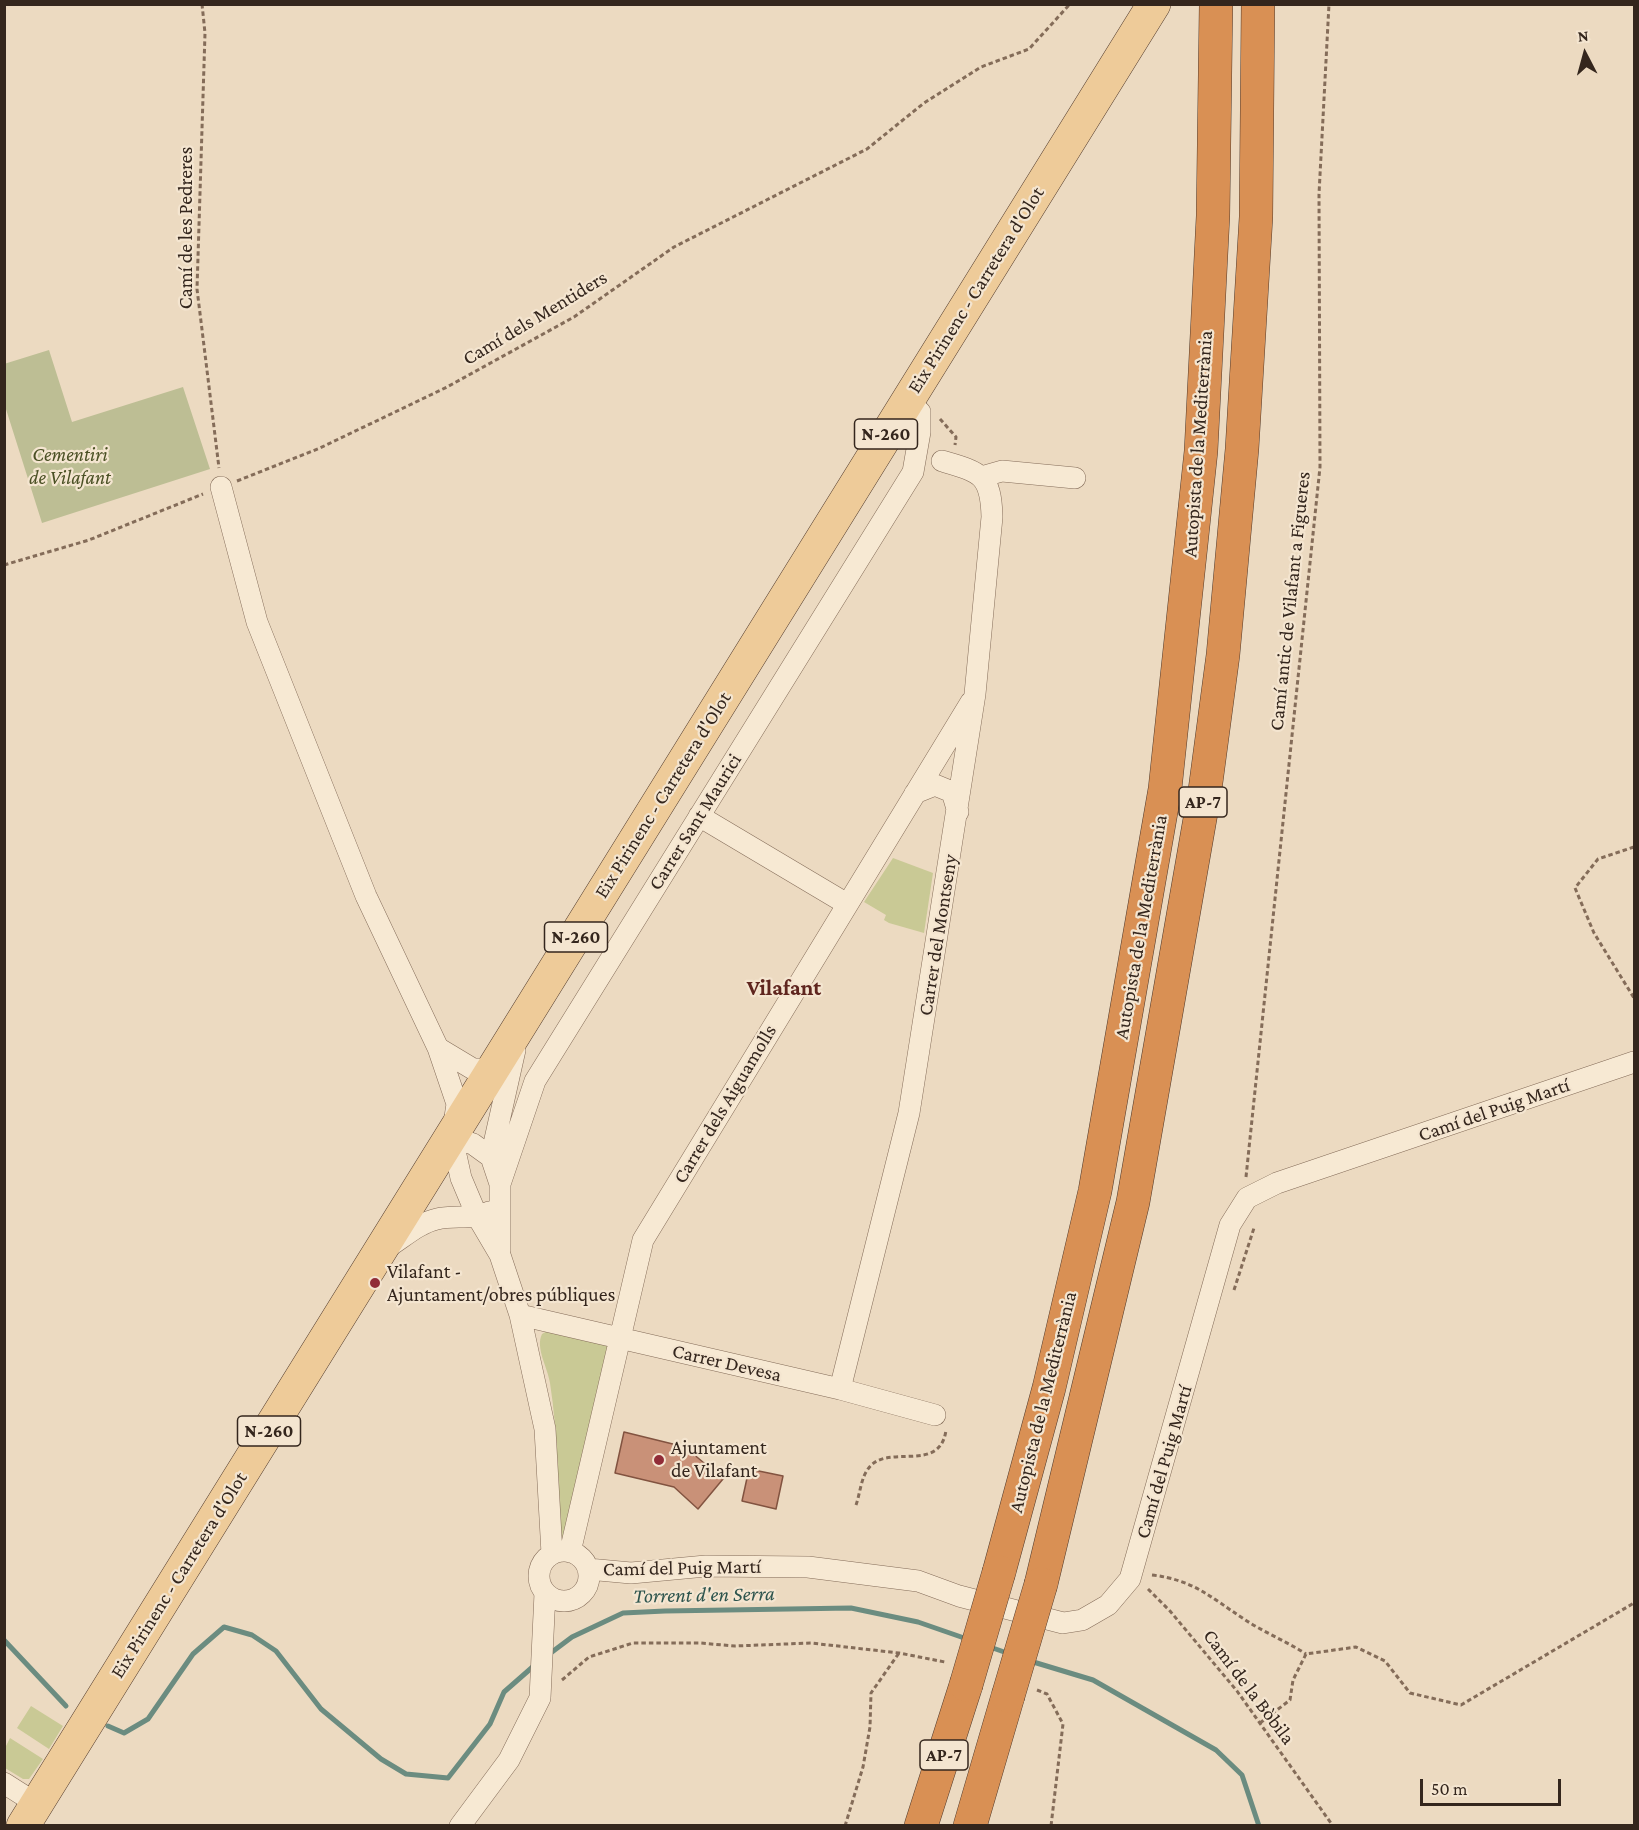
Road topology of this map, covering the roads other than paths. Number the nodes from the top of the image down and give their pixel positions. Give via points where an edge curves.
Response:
1 (1216, 4) edge
2 (1258, 4) edge
3 (1150, 12) edge
4 (907, 401) junction
5 (920, 432) junction
6 (942, 461) junction
7 (913, 472) junction
8 (981, 477) junction
9 (1075, 478) dead end
10 (221, 487) road end
11 (975, 694) junction
12 (915, 793) junction
13 (958, 813) junction
14 (699, 816) junction
15 (847, 904) junction
16 (438, 1048) junction
17 (1635, 1062) edge
18 (487, 1082) junction
19 (452, 1137) junction
20 (491, 1157) junction
21 (499, 1194) junction
22 (477, 1216) junction
23 (380, 1252) junction
24 (500, 1255) junction
25 (520, 1315) junction
26 (620, 1339) junction
27 (840, 1389) junction
28 (934, 1415) road end
29 (561, 1553) junction
30 (588, 1569) junction
31 (545, 1593) junction
32 (4, 1783) edge
33 (28, 1820) edge
34 (460, 1826) edge
35 (921, 1826) edge
36 (970, 1826) edge

1 - 35 highway, Autopista de la Mediterrània / AP-7, bridge via 1213,216 1201,451 1164,789 1095,1191 1049,1388 999,1572 960,1675
2 - 36 highway, Autopista de la Mediterrània / AP-7, bridge via 1256,217 1242,449 1223,655 1205,790 1133,1202 1018,1691
3 - 4 main road, Eix Pirinenc - Carretera d'Olot / N-260
4 - 5 street via 920,412
4 - 18 main road, Eix Pirinenc - Carretera d'Olot / N-260
5 - 6 street
5 - 7 street
6 - 7 street
6 - 8 street via 965,467
7 - 14 street, Carrer Sant Maurici
8 - 9 street via 1002,471
8 - 11 street, Carrer del Montseny via 992,493 992,517
10 - 16 street via 257,622 366,896
11 - 12 street, Carrer dels Aiguamolls
11 - 13 street, Carrer del Montseny
12 - 13 street via 935,785 952,792
12 - 15 street, Carrer dels Aiguamolls
13 - 27 street, Carrer del Montseny via 909,1113
14 - 15 street
14 - 21 street, Carrer Sant Maurici via 535,1081
15 - 26 street, Carrer dels Aiguamolls via 643,1240
16 - 18 street
16 - 19 street via 457,1104
17 - 30 street, Camí del Puig Martí via 1256,1194 1230,1225 1131,1576 1108,1605 1082,1620 1063,1623 959,1596 918,1581 808,1567 706,1566 631,1573
18 - 19 main road, Eix Pirinenc - Carretera d'Olot / N-260
18 - 20 street
19 - 20 street via 473,1144
19 - 22 street via 461,1178
19 - 23 main road, Eix Pirinenc - Carretera d'Olot / N-260
20 - 21 street
21 - 22 street via 487,1214
21 - 24 street
22 - 23 street via 423,1223
22 - 24 street
23 - 33 main road, Eix Pirinenc - Carretera d'Olot / N-260
24 - 25 street
25 - 26 street, Carrer Devesa
25 - 29 street via 545,1429
26 - 27 street, Carrer Devesa
26 - 29 street, Carrer dels Aiguamolls
27 - 28 street, Carrer Devesa
29 - 30 street via 583,1561
29 - 31 street via 540,1568
30 - 31 street via 585,1588 579,1596 559,1601
31 - 34 street via 540,1698 509,1760
32 - 33 street

